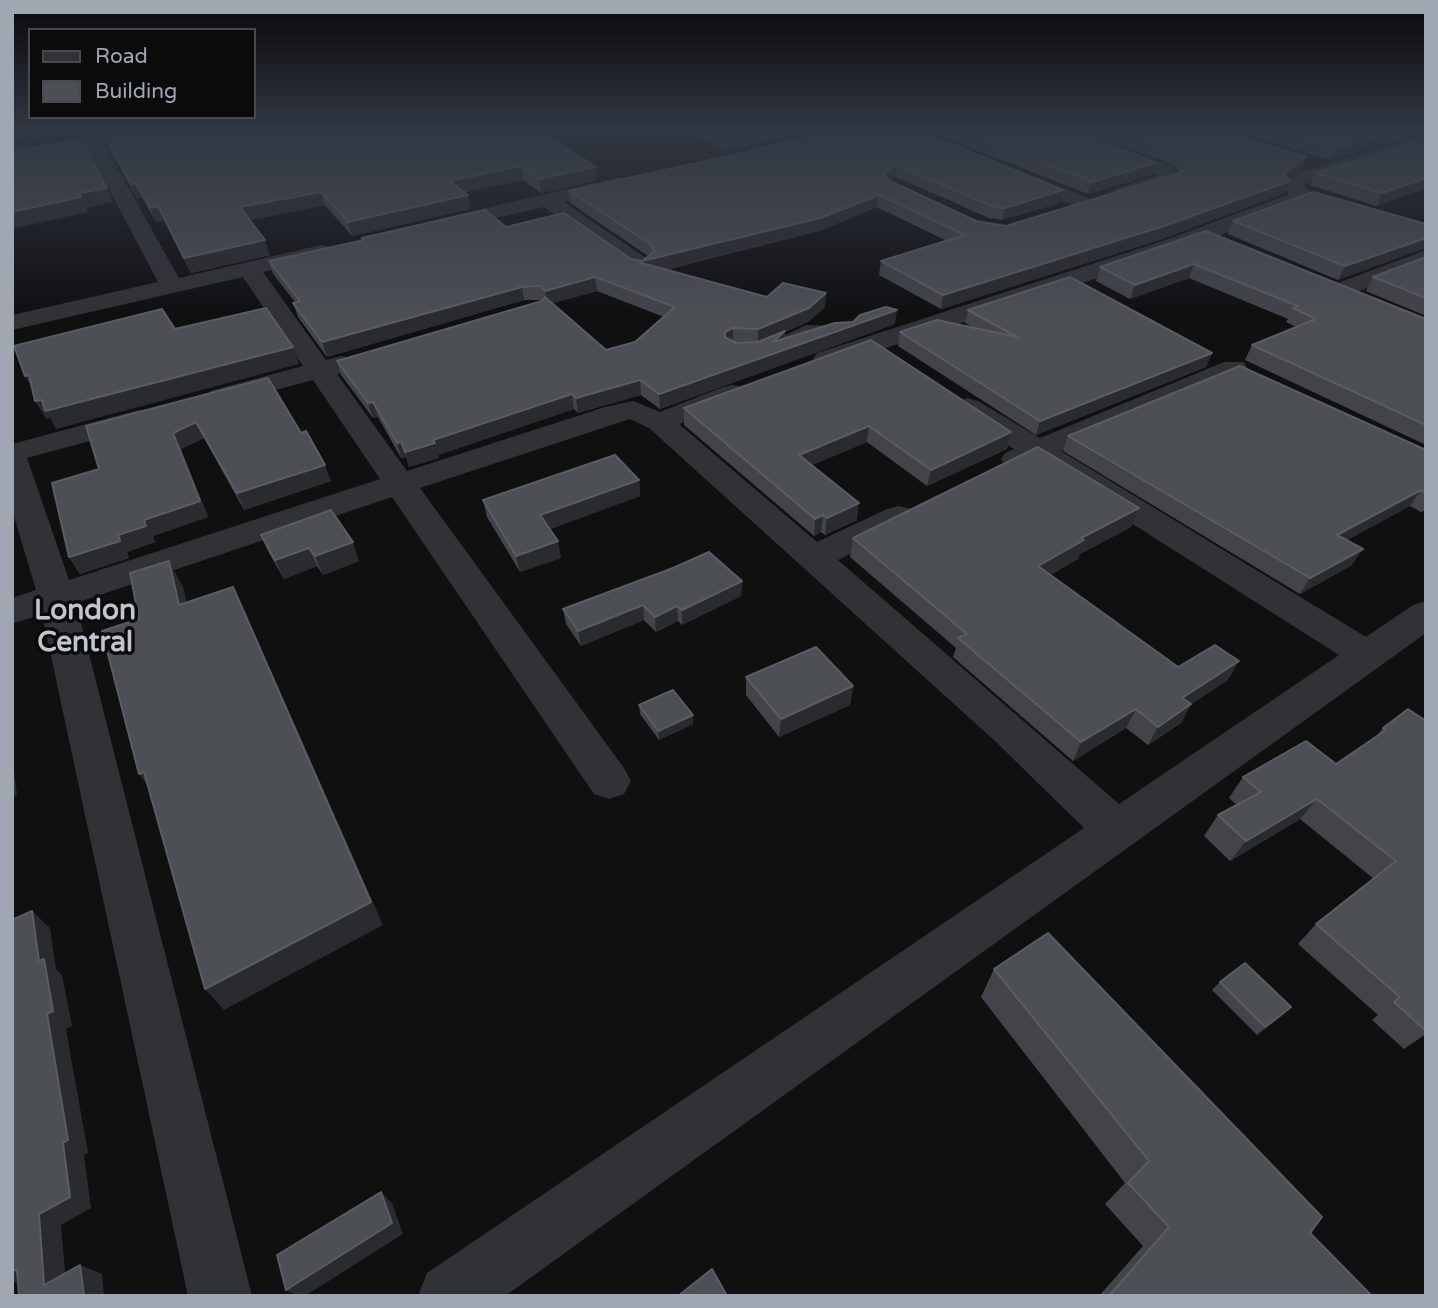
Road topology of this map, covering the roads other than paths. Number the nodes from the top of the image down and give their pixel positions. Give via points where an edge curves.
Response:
1 (121, 193) edge
2 (576, 193) edge
3 (1060, 193) edge
4 (1122, 193) edge
5 (1306, 193) edge
6 (547, 200) junction
7 (1087, 204) junction
8 (1062, 212) edge
9 (419, 229) edge
10 (1201, 234) junction
11 (340, 247) edge
12 (1238, 249) edge
13 (1426, 257) edge
14 (641, 265) edge
15 (248, 268) junction
16 (1067, 278) junction
17 (1313, 280) edge
18 (171, 285) junction
19 (1338, 291) junction
20 (1103, 298) edge
21 (1373, 307) edge
22 (12, 323) edge
23 (860, 336) junction
24 (752, 350) edge
25 (360, 359) edge
26 (906, 366) edge
27 (1234, 367) edge
28 (320, 370) junction
29 (798, 370) edge
30 (761, 383) edge
31 (941, 389) edge
32 (200, 403) edge
33 (160, 414) edge
34 (659, 422) junction
35 (1034, 450) junction
36 (12, 456) edge
37 (985, 474) edge
38 (402, 484) junction
39 (923, 504) edge
40 (813, 558) junction
41 (56, 595) junction
42 (12, 611) edge
43 (1426, 614) edge
44 (1367, 655) junction
45 (609, 781) dead end
46 (1118, 831) junction
47 (220, 1296) edge
48 (450, 1296) edge

1 - 18 street
2 - 6 street
3 - 7 street
4 - 7 street
5 - 10 street via 1315,197
6 - 9 street
6 - 14 street
7 - 8 street
10 - 12 street
10 - 16 street
11 - 15 street
13 - 19 street
15 - 18 street
15 - 28 street
16 - 20 street
16 - 23 street
17 - 19 street
18 - 22 street
19 - 21 street
23 - 24 lane via 806,329 769,348
23 - 26 street
23 - 29 street
25 - 28 street
27 - 35 street
28 - 32 street
28 - 38 street
30 - 34 street
31 - 35 street
33 - 36 street
34 - 38 street via 633,410 615,413
34 - 40 street
35 - 37 street
35 - 44 street
36 - 41 street
38 - 41 street
38 - 45 street
39 - 40 street
40 - 46 street
41 - 42 street
41 - 47 street
43 - 44 street
44 - 46 street
46 - 48 street

